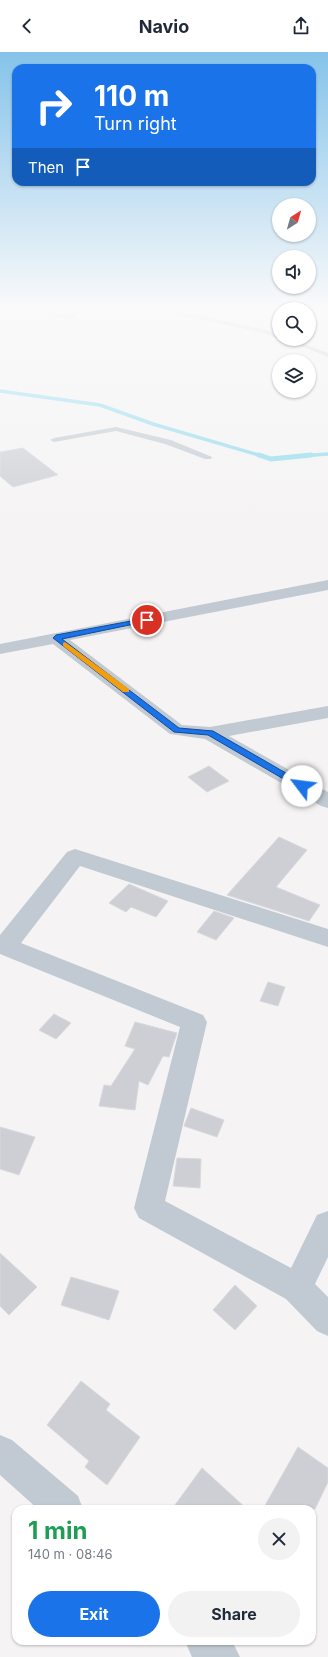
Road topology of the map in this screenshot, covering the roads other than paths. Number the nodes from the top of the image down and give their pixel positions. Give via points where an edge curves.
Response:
1 (54, 440) dead end
2 (208, 457) dead end
3 (328, 585) edge
4 (56, 638) junction
5 (0, 649) edge
6 (328, 712) edge
7 (210, 733) junction
8 (328, 801) edge
9 (328, 938) edge
10 (328, 1225) edge
11 (297, 1288) junction
12 (328, 1320) edge
13 (0, 1452) edge
14 (60, 1505) edge
15 (208, 1645) edge
16 (220, 1657) edge

1 - 2 lane via 116,429 168,442
3 - 4 street
4 - 5 street
4 - 7 street via 177,730
6 - 7 street
7 - 8 street
9 - 11 street via 75,857 5,946 194,1022 149,1208
10 - 11 street
11 - 12 street
13 - 14 street
15 - 16 street

